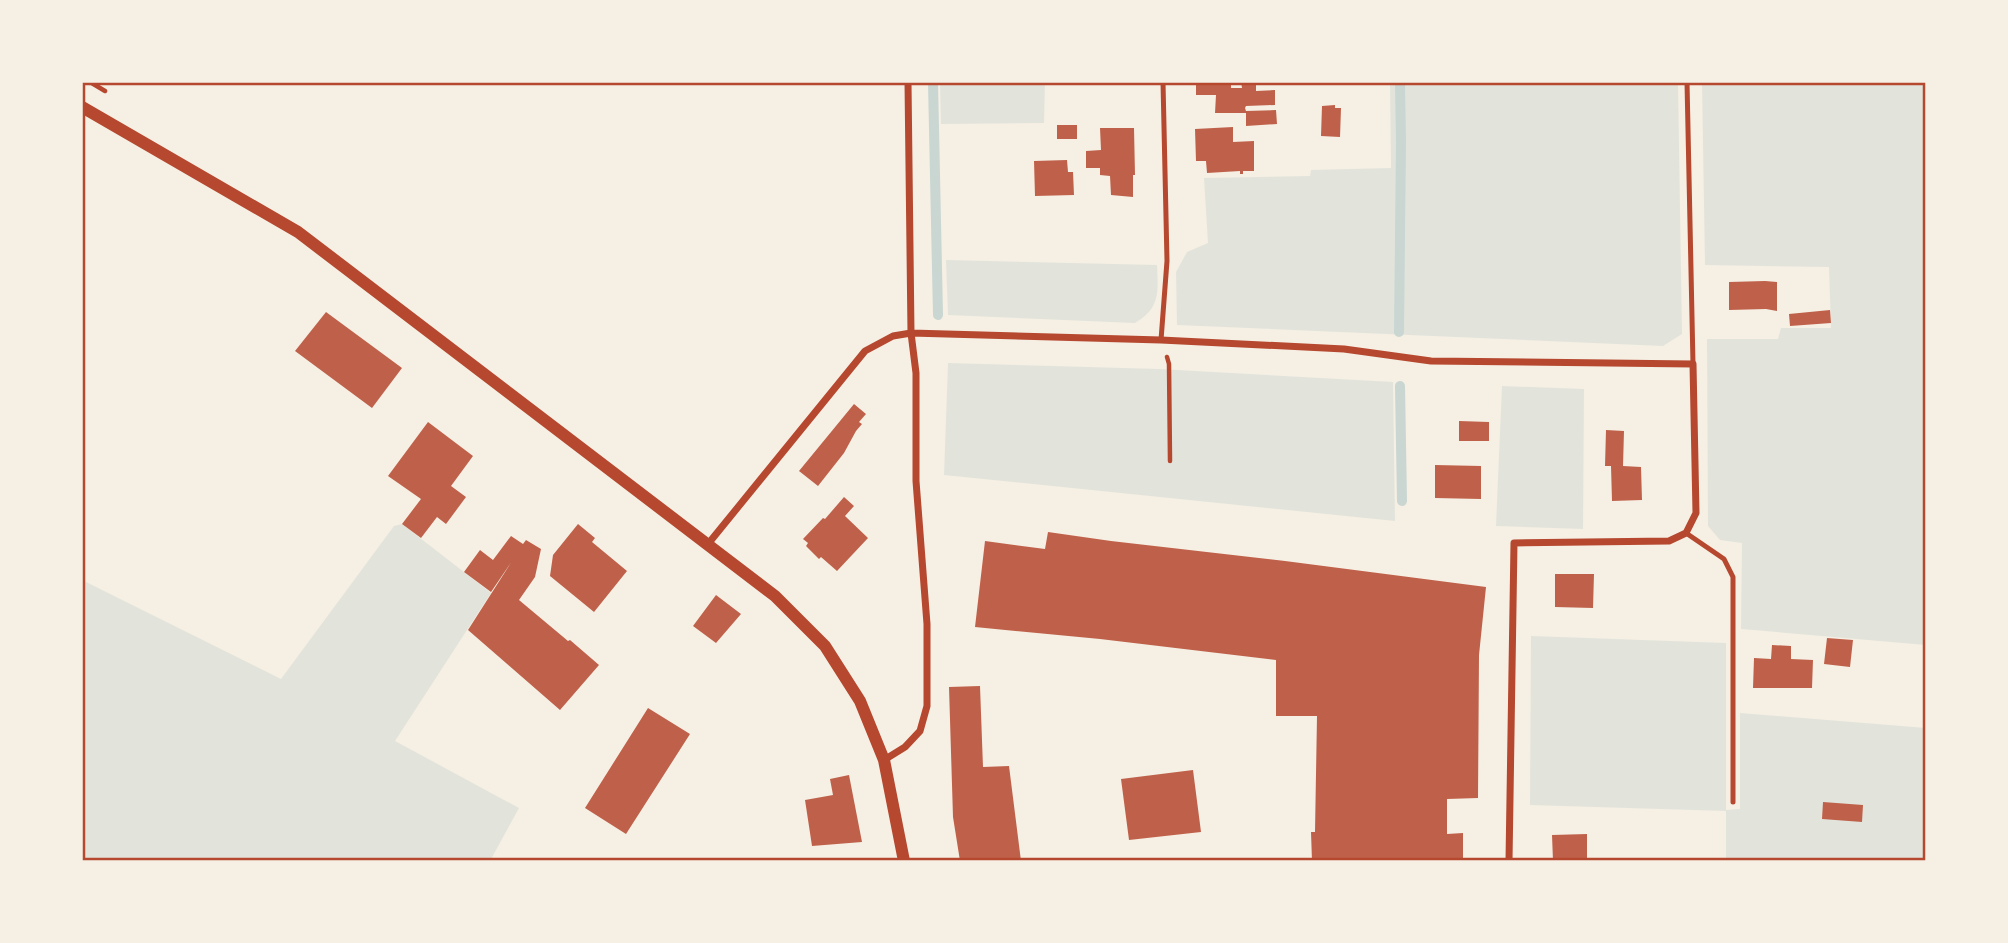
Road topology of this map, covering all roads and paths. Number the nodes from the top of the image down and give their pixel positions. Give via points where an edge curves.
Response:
1 (908, 82) edge
2 (1163, 82) edge
3 (1687, 82) edge
4 (82, 107) edge
5 (911, 333) junction
6 (1161, 340) junction
7 (1693, 364) junction
8 (1170, 461) dead end
9 (1686, 533) junction
10 (708, 544) junction
11 (884, 760) junction
12 (1733, 803) dead end
13 (904, 861) edge
14 (1509, 861) edge

1 - 5 street
2 - 6 lane via 1167,261
3 - 7 lane
4 - 10 street via 298,232
5 - 6 street
5 - 10 street via 893,336 865,351
5 - 11 street via 916,373 916,481 928,624 927,706 920,731
6 - 7 street via 1344,349 1431,361
6 - 8 path via 1169,364
7 - 9 street via 1696,513
9 - 12 lane via 1724,559 1733,577
9 - 14 street via 1670,541 1514,543
10 - 11 street via 775,596 825,646 860,701
11 - 13 street

